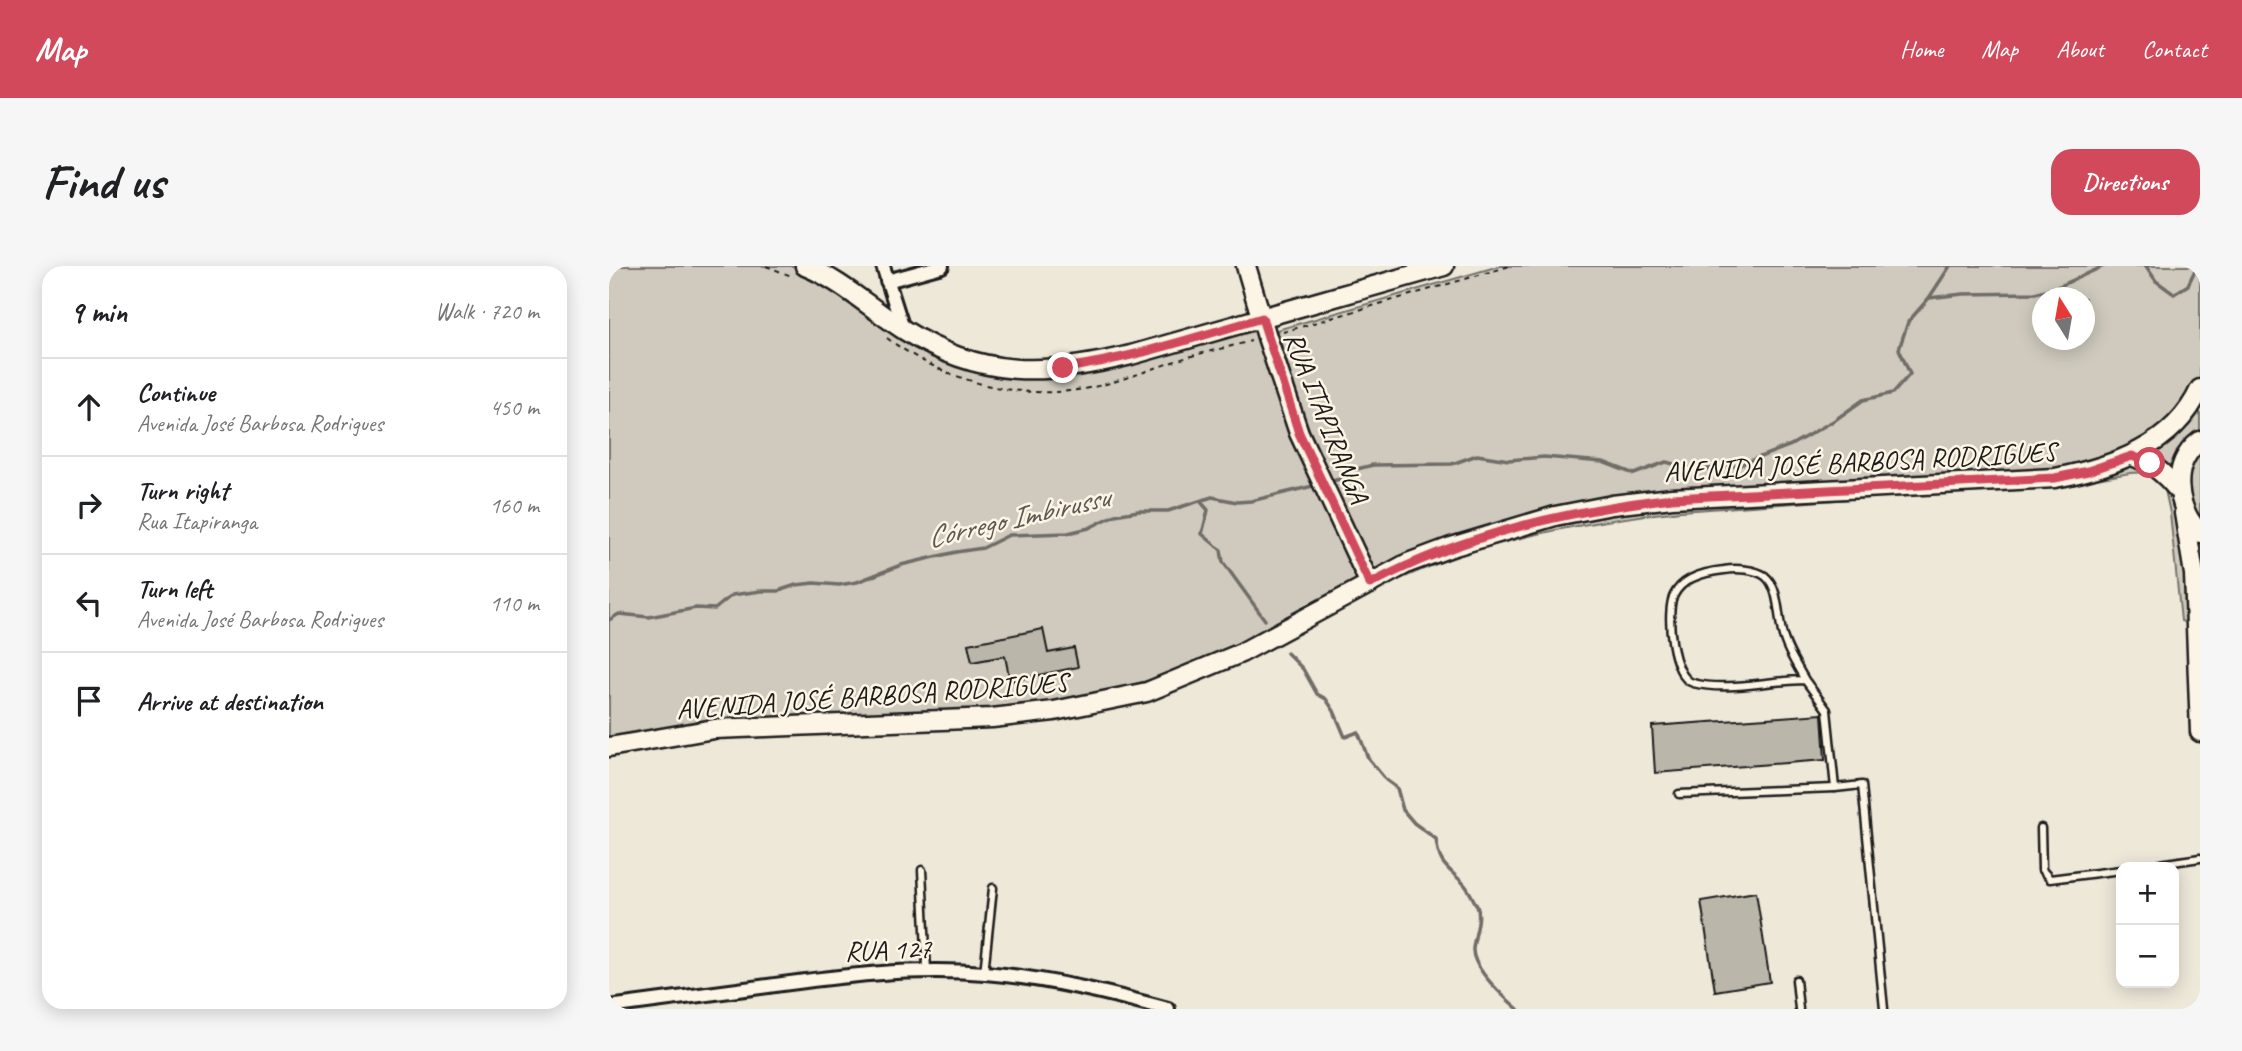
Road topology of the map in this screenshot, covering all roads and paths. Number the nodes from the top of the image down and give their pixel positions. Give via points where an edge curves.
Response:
1 (766, 266) edge
2 (883, 266) edge
3 (942, 266) edge
4 (1246, 266) edge
5 (1444, 266) edge
6 (1510, 266) edge
7 (803, 273) edge
8 (887, 281) junction
9 (1262, 318) junction
10 (903, 329) junction
11 (880, 333) dead end
12 (1266, 337) junction
13 (2200, 389) edge
14 (2200, 441) edge
15 (2132, 456) junction
16 (2178, 490) junction
17 (2184, 513) junction
18 (2200, 533) edge
19 (1370, 584) junction
20 (2197, 604) edge
21 (2198, 679) edge
22 (1805, 680) junction
23 (2200, 732) edge
24 (609, 747) edge
25 (1835, 788) junction
26 (1679, 794) dead end
27 (2041, 828) dead end
28 (2200, 858) edge
29 (2179, 864) edge
30 (922, 870) dead end
31 (2116, 871) edge
32 (993, 888) dead end
33 (927, 971) junction
34 (984, 973) junction
35 (1796, 980) dead end
36 (609, 1007) edge
37 (1168, 1009) edge
38 (1800, 1009) edge
39 (1884, 1009) edge

1 - 7 path
2 - 8 street
3 - 8 street
4 - 9 main road, RUA ITAPIRANGA
5 - 9 main road
6 - 12 path
7 - 10 main road via 862,299
8 - 10 street
9 - 10 main road via 1096,364 1028,371 967,360
9 - 12 main road, RUA ITAPIRANGA
11 - 12 path via 912,355 958,376 1012,390 1050,392 1099,386
12 - 19 main road, RUA ITAPIRANGA via 1299,433
13 - 15 main road, AVENIDA JOSÉ BARBOSA RODRIGUES via 2173,429
14 - 16 main road via 2182,466
15 - 16 main road via 2157,468
15 - 19 main road, AVENIDA JOSÉ BARBOSA RODRIGUES via 2055,478 1612,505 1555,516 1451,547
16 - 17 main road
17 - 18 main road
17 - 20 main road
19 - 24 main road, AVENIDA JOSÉ BARBOSA RODRIGUES via 1241,653 1147,692 992,718 714,729
20 - 21 main road
21 - 23 main road
22 - 22 lane via 1788,649 1772,585 1765,576 1747,570 1710,571 1686,580 1673,596 1675,660 1690,683 1733,686
22 - 25 lane via 1827,710
25 - 26 lane
25 - 39 lane via 1862,785
27 - 31 lane via 2042,870 2050,879
28 - 29 lane
30 - 33 lane
32 - 34 lane
33 - 34 street, RUA 127
33 - 36 street, RUA 127 via 839,975
34 - 37 street, RUA 127 via 1108,993
35 - 38 lane

